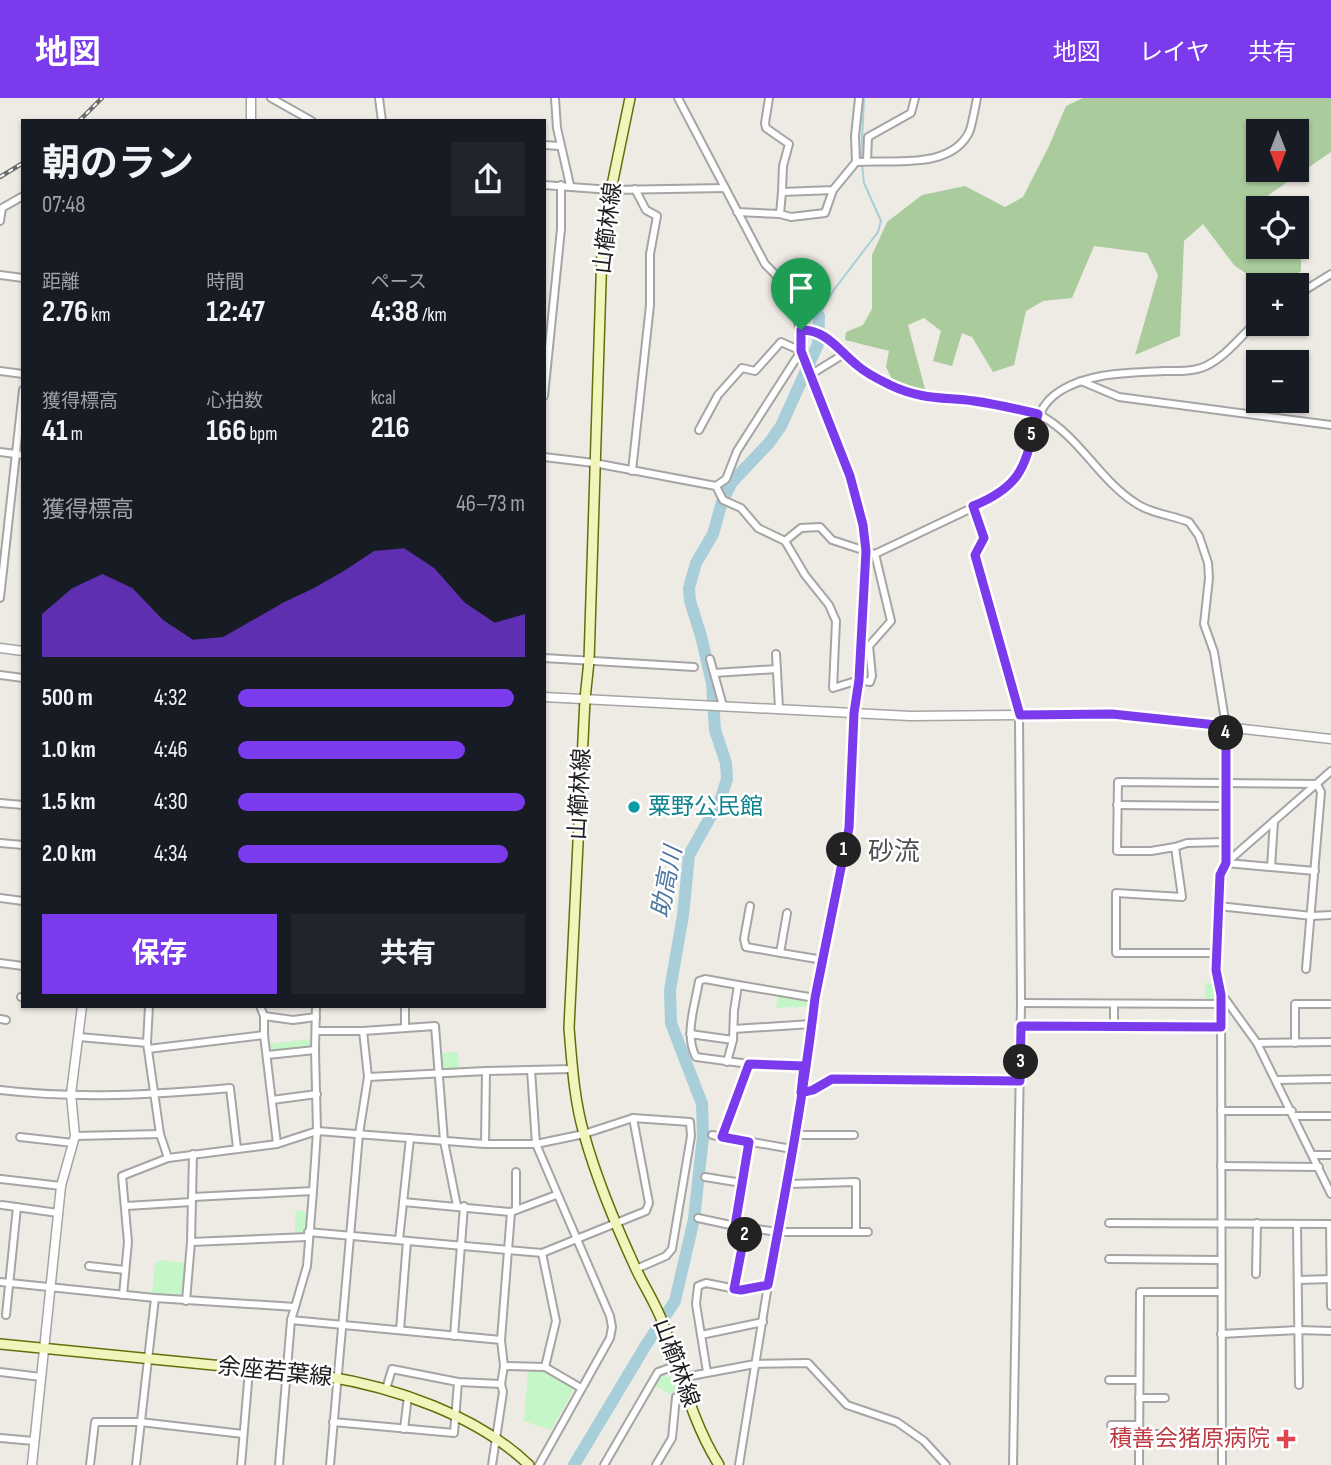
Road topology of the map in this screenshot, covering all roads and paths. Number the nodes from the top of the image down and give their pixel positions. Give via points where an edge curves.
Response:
1 (251, 98) edge
2 (271, 98) edge
3 (379, 98) edge
4 (555, 98) edge
5 (630, 98) edge
6 (678, 98) edge
7 (769, 98) edge
8 (859, 98) edge
9 (915, 98) edge
10 (978, 98) edge
11 (251, 119) edge
12 (308, 119) edge
13 (382, 119) edge
14 (546, 145) edge
15 (560, 146) junction
16 (867, 161) junction
17 (856, 162) junction
18 (546, 185) edge
19 (561, 185) junction
20 (570, 186) junction
21 (725, 188) junction
22 (635, 189) junction
23 (611, 190) junction
24 (833, 190) junction
25 (782, 192) junction
26 (21, 197) edge
27 (737, 212) junction
28 (780, 214) junction
29 (0, 221) edge
30 (1331, 274) edge
31 (0, 275) edge
32 (21, 278) edge
33 (1309, 288) edge
34 (801, 330) junction
35 (1246, 333) edge
36 (801, 351) junction
37 (844, 354) junction
38 (0, 371) edge
39 (21, 374) edge
40 (810, 375) junction
41 (546, 376) edge
42 (1081, 381) junction
43 (1038, 414) junction
44 (1331, 425) edge
45 (21, 429) edge
46 (699, 430) dead end
47 (0, 452) edge
48 (19, 455) edge
49 (546, 457) edge
50 (594, 463) junction
51 (632, 471) junction
52 (716, 486) junction
53 (973, 506) junction
54 (785, 541) junction
55 (866, 551) junction
56 (875, 554) junction
57 (0, 598) edge
58 (0, 648) edge
59 (21, 650) edge
60 (776, 654) dead end
61 (546, 658) edge
62 (710, 659) dead end
63 (589, 662) junction
64 (694, 667) dead end
65 (777, 669) junction
66 (714, 673) junction
67 (0, 675) edge
68 (21, 678) edge
69 (859, 680) junction
70 (546, 697) edge
71 (585, 699) junction
72 (721, 706) junction
73 (779, 708) junction
74 (854, 713) junction
75 (1020, 715) junction
76 (1226, 726) junction
77 (1331, 739) edge
78 (1331, 771) edge
79 (1226, 782) junction
80 (1317, 784) junction
81 (0, 803) edge
82 (21, 805) edge
83 (1117, 805) junction
84 (1226, 806) junction
85 (1274, 821) junction
86 (1226, 842) junction
87 (0, 844) edge
88 (21, 845) edge
89 (1175, 847) junction
90 (1226, 863) junction
91 (1271, 867) junction
92 (1315, 871) junction
93 (0, 898) edge
94 (21, 901) edge
95 (750, 906) dead end
96 (1218, 906) junction
97 (787, 914) dead end
98 (1331, 915) edge
99 (1312, 916) junction
100 (780, 953) junction
101 (1217, 953) junction
102 (823, 960) junction
103 (0, 963) edge
104 (21, 966) edge
105 (1306, 969) dead end
106 (738, 985) junction
107 (1221, 995) junction
108 (815, 998) junction
109 (1021, 1003) junction
110 (1114, 1004) junction
111 (1221, 1004) junction
112 (1331, 1004) edge
113 (82, 1008) edge
114 (149, 1008) edge
115 (261, 1008) edge
116 (316, 1008) edge
117 (405, 1008) edge
118 (264, 1016) junction
119 (316, 1017) junction
120 (812, 1024) junction
121 (1021, 1026) junction
122 (1114, 1027) junction
123 (1221, 1027) junction
124 (405, 1028) junction
125 (733, 1029) junction
126 (316, 1031) junction
127 (363, 1031) junction
128 (690, 1034) junction
129 (264, 1035) junction
130 (79, 1037) junction
131 (733, 1040) junction
132 (1331, 1042) edge
133 (1257, 1043) junction
134 (1295, 1043) junction
135 (148, 1046) junction
136 (315, 1050) junction
137 (267, 1055) junction
138 (727, 1062) junction
139 (749, 1064) junction
140 (804, 1066) junction
141 (572, 1069) junction
142 (485, 1070) junction
143 (531, 1070) junction
144 (438, 1073) junction
145 (368, 1077) junction
146 (1331, 1079) edge
147 (1277, 1080) junction
148 (1020, 1081) junction
149 (0, 1090) edge
150 (801, 1093) junction
151 (71, 1094) junction
152 (317, 1094) junction
153 (156, 1095) junction
154 (272, 1100) junction
155 (1221, 1111) junction
156 (1294, 1114) junction
157 (1331, 1116) edge
158 (633, 1118) junction
159 (317, 1131) junction
160 (584, 1133) junction
161 (160, 1134) junction
162 (359, 1134) junction
163 (712, 1135) dead end
164 (794, 1135) junction
165 (854, 1135) dead end
166 (20, 1137) dead end
167 (722, 1137) junction
168 (410, 1138) junction
169 (74, 1139) junction
170 (444, 1141) junction
171 (749, 1142) junction
172 (277, 1144) junction
173 (485, 1144) junction
174 (536, 1144) junction
175 (237, 1148) junction
176 (792, 1149) junction
177 (193, 1154) junction
178 (1314, 1155) junction
179 (1331, 1155) edge
180 (169, 1158) junction
181 (1221, 1166) junction
182 (1319, 1167) junction
183 (516, 1172) dead end
184 (705, 1177) dead end
185 (1, 1179) edge
186 (742, 1183) junction
187 (788, 1184) junction
188 (61, 1186) junction
189 (1330, 1190) edge
190 (313, 1191) junction
191 (556, 1195) junction
192 (193, 1200) junction
193 (403, 1202) junction
194 (2, 1205) dead end
195 (126, 1206) junction
196 (461, 1206) junction
197 (17, 1207) junction
198 (513, 1211) junction
199 (58, 1213) junction
200 (698, 1218) dead end
201 (618, 1223) junction
202 (1109, 1223) dead end
203 (1221, 1223) junction
204 (1257, 1223) junction
205 (1297, 1224) junction
206 (1331, 1224) edge
207 (735, 1226) junction
208 (746, 1227) junction
209 (778, 1232) junction
210 (856, 1232) junction
211 (868, 1232) dead end
212 (308, 1234) junction
213 (351, 1236) junction
214 (399, 1240) junction
215 (576, 1240) junction
216 (407, 1241) junction
217 (191, 1242) junction
218 (462, 1246) junction
219 (509, 1251) junction
220 (542, 1253) junction
221 (1109, 1259) dead end
222 (1221, 1259) junction
223 (89, 1266) dead end
224 (636, 1269) junction
225 (125, 1270) junction
226 (1256, 1274) dead end
227 (1330, 1279) edge
228 (1298, 1280) junction
229 (0, 1282) edge
230 (9, 1283) junction
231 (768, 1285) junction
232 (51, 1287) junction
233 (734, 1289) junction
234 (1221, 1292) junction
235 (123, 1295) junction
236 (155, 1298) junction
237 (186, 1301) junction
238 (1331, 1306) edge
239 (295, 1307) junction
240 (6, 1315) dead end
241 (291, 1320) junction
242 (763, 1322) junction
243 (342, 1326) junction
244 (400, 1330) junction
245 (1298, 1330) junction
246 (1331, 1331) edge
247 (1221, 1334) junction
248 (701, 1335) junction
249 (454, 1336) junction
250 (500, 1340) junction
251 (0, 1344) edge
252 (44, 1349) junction
253 (149, 1359) junction
254 (755, 1364) junction
255 (504, 1366) junction
256 (676, 1366) junction
257 (545, 1367) junction
258 (249, 1370) junction
259 (707, 1372) junction
260 (0, 1373) edge
261 (287, 1373) junction
262 (41, 1377) junction
263 (338, 1378) junction
264 (680, 1378) junction
265 (1109, 1380) dead end
266 (1139, 1380) junction
267 (458, 1382) junction
268 (500, 1384) junction
269 (1299, 1385) dead end
270 (581, 1388) junction
271 (386, 1389) junction
272 (685, 1392) junction
273 (408, 1396) junction
274 (1139, 1398) junction
275 (1165, 1398) dead end
276 (456, 1417) junction
277 (140, 1422) junction
278 (333, 1422) junction
279 (1111, 1425) dead end
280 (1139, 1425) junction
281 (404, 1430) junction
282 (243, 1434) junction
283 (1139, 1434) junction
284 (1166, 1434) dead end
285 (0, 1438) edge
286 (496, 1440) junction
287 (34, 1441) junction
288 (32, 1465) edge
289 (90, 1465) edge
290 (136, 1465) edge
291 (241, 1465) edge
292 (279, 1465) edge
293 (330, 1465) edge
294 (492, 1465) edge
295 (529, 1465) edge
296 (540, 1465) edge
297 (604, 1465) edge
298 (656, 1465) edge
299 (719, 1465) edge
300 (740, 1465) edge
301 (946, 1465) edge
302 (1013, 1465) edge
303 (1139, 1465) edge
304 (1223, 1465) edge

1 - 11 street
2 - 12 street
3 - 13 street
4 - 15 street
5 - 23 main road, 山櫛林線
6 - 21 street
7 - 25 street via 766,128 789,144
8 - 17 street
9 - 16 street via 911,113 868,137
10 - 16 street via 969,132 940,157
14 - 15 street
15 - 20 street
16 - 17 street
17 - 24 street
18 - 19 street
19 - 20 street
19 - 41 street
20 - 23 street
21 - 22 street
21 - 27 street
22 - 23 street
22 - 51 street via 646,210 657,216
23 - 50 main road, 山櫛林線 via 602,250
24 - 25 street
24 - 28 street via 825,213
25 - 28 street
26 - 29 street via 2,208
27 - 28 street
27 - 34 street via 765,264 790,293
30 - 33 street
31 - 32 street
34 - 36 street
34 - 37 street via 828,338
35 - 42 street via 1203,367
36 - 40 street
36 - 46 street via 781,342 755,371 742,368 718,395
36 - 52 street via 737,452 726,479
37 - 40 street
37 - 43 street via 859,368 908,393
38 - 39 street
40 - 55 street via 850,476
42 - 43 street via 1056,393
42 - 44 street via 1119,397
43 - 53 street via 1022,470 995,497
43 - 76 street via 1076,443 1136,504 1195,528 1208,564 1204,624 1214,652
45 - 48 street
47 - 48 street
48 - 57 street
49 - 50 street
50 - 51 street
50 - 63 main road, 山櫛林線
51 - 52 street
52 - 54 street via 723,500 741,508 758,528
53 - 56 street
53 - 75 street via 984,538 975,555
54 - 55 street via 801,527 820,527 832,540
54 - 69 street via 835,621 833,688
55 - 56 street
55 - 69 street
56 - 69 street via 891,621 869,646 870,682
58 - 59 street
60 - 65 street
61 - 63 street
62 - 66 street
63 - 64 street
63 - 71 main road, 山櫛林線
65 - 66 street
65 - 73 street
66 - 72 street
67 - 68 street
69 - 74 street
70 - 71 street
71 - 72 street
71 - 141 main road, 山櫛林線 via 569,1028
72 - 73 street
73 - 74 street
74 - 75 street
74 - 102 street via 849,828
75 - 76 street via 1112,714
75 - 109 street
76 - 77 street
76 - 79 street
78 - 80 street
79 - 80 street
79 - 83 street via 1118,782
79 - 84 street
80 - 85 street
80 - 92 street via 1321,792
81 - 82 street
83 - 84 street
83 - 89 street via 1117,851
84 - 86 street
85 - 90 street
85 - 91 street
86 - 89 street
86 - 90 street
87 - 88 street
89 - 101 street via 1182,897 1116,893 1116,953
90 - 91 street
90 - 96 street via 1220,875
91 - 92 street
92 - 99 street
93 - 94 street
95 - 100 street via 746,947
96 - 99 street
96 - 101 street
97 - 100 street
98 - 99 street
99 - 105 street
100 - 102 street
101 - 107 street
102 - 108 street
103 - 104 street
106 - 108 street
106 - 125 street
106 - 128 street via 699,981
107 - 111 street
107 - 133 street
108 - 120 street
109 - 110 street
109 - 121 street
110 - 111 street
110 - 122 street
111 - 123 street
112 - 134 street via 1295,1004
113 - 130 street
114 - 135 street
115 - 118 street
116 - 119 street
117 - 124 street
118 - 119 street
118 - 129 street
119 - 126 street
120 - 125 street
120 - 140 street
121 - 122 street
121 - 148 street
122 - 123 street
123 - 155 street
124 - 127 street
124 - 144 street via 435,1026
125 - 131 street
126 - 127 street
126 - 136 street
127 - 145 street
128 - 131 street
128 - 138 street via 696,1057
129 - 135 street
129 - 137 street
130 - 135 street
130 - 151 street
131 - 138 street
132 - 134 street
133 - 134 street
133 - 147 street
135 - 153 street
136 - 137 street
136 - 152 street
137 - 154 street
138 - 139 street
139 - 140 street
139 - 167 street
140 - 150 street
141 - 143 street
141 - 160 main road, 山櫛林線
142 - 143 street
142 - 144 street
142 - 173 street
143 - 174 street
144 - 145 street
144 - 170 street
145 - 162 street
146 - 147 street
147 - 156 street
148 - 150 street via 832,1079
148 - 302 street
149 - 151 street
150 - 164 street
151 - 153 street
151 - 169 street
152 - 154 street
152 - 159 street
153 - 161 street
153 - 175 street via 230,1088
154 - 172 street
155 - 156 street
155 - 181 street
156 - 157 street
156 - 178 street
158 - 160 street
158 - 201 street via 649,1203 646,1211
158 - 224 street via 690,1122 691,1136 672,1249
159 - 162 street
159 - 172 street
159 - 190 street
160 - 174 street
160 - 201 main road, 山櫛林線
161 - 169 street
161 - 180 street
162 - 168 street
162 - 213 street
163 - 167 street
164 - 165 street
164 - 176 street
166 - 169 street
167 - 171 street
168 - 170 street
168 - 193 street
169 - 188 street
170 - 173 street
170 - 196 street
171 - 176 street
171 - 186 street
172 - 175 street
173 - 174 street
174 - 191 street
175 - 177 street
176 - 187 street
177 - 180 street
177 - 192 street
178 - 179 street
178 - 182 street
180 - 195 street via 122,1176
181 - 182 street
181 - 203 street
182 - 189 street
183 - 198 street
184 - 186 street
185 - 188 street
186 - 207 street
187 - 209 street
187 - 210 street via 856,1182
188 - 199 street
190 - 192 street
190 - 212 street
191 - 198 street
191 - 215 street
192 - 195 street
192 - 217 street
193 - 196 street
193 - 214 street
194 - 197 street
195 - 225 street
196 - 198 street
196 - 218 street
197 - 199 street
197 - 230 street
198 - 219 street
199 - 232 street
200 - 207 street
201 - 215 street
201 - 224 main road, 山櫛林線
202 - 203 street
203 - 204 street
203 - 222 street
204 - 205 street
204 - 226 street
205 - 206 street
205 - 228 street
206 - 227 street
207 - 208 street
208 - 209 street
208 - 233 street
209 - 210 street
209 - 231 street
210 - 211 street
212 - 213 street
212 - 217 street
212 - 239 street via 307,1266
213 - 214 street
213 - 243 street
214 - 216 street
215 - 220 street
215 - 270 street via 612,1327
216 - 218 street
216 - 244 street
217 - 237 street
218 - 219 street
218 - 249 street
219 - 220 street
219 - 250 street
220 - 257 street via 556,1321
221 - 222 street
222 - 234 street
223 - 225 street
224 - 256 main road, 山櫛林線 via 658,1312
225 - 235 street
227 - 228 street
227 - 238 street
228 - 245 street
229 - 230 street
230 - 232 street
230 - 240 street
231 - 233 street
231 - 242 street
232 - 235 street
232 - 252 street
233 - 248 street via 706,1283 698,1286
234 - 247 street
234 - 266 street via 1140,1292
235 - 236 street
236 - 237 street
236 - 253 street
237 - 239 street
239 - 241 street
241 - 243 street
241 - 261 street
242 - 248 street
242 - 254 street
243 - 244 street
243 - 263 street
244 - 249 street
245 - 246 street
245 - 247 street
245 - 269 street
247 - 304 street
248 - 259 street
249 - 250 street
250 - 255 street
251 - 252 main road, 余座若葉線
252 - 253 main road, 余座若葉線
252 - 262 street
253 - 258 main road, 余座若葉線
253 - 277 street
254 - 259 street
254 - 300 street
254 - 301 street via 808,1363 848,1405 897,1422 924,1441
255 - 257 street
255 - 268 street
256 - 264 main road, 山櫛林線
256 - 297 street via 658,1372
257 - 270 street
258 - 261 main road, 余座若葉線
258 - 282 street
259 - 264 street
260 - 262 street
261 - 263 main road, 余座若葉線
261 - 292 street
262 - 287 street
263 - 271 main road, 余座若葉線
263 - 278 street
264 - 272 main road, 山櫛林線
265 - 266 street
266 - 274 street
267 - 268 street
267 - 271 street via 392,1369
267 - 276 street
268 - 286 street via 503,1392
270 - 296 street
271 - 273 main road, 余座若葉線
272 - 298 street via 676,1397 671,1437
272 - 299 main road, 山櫛林線
273 - 276 main road, 余座若葉線
273 - 281 street
274 - 275 street
274 - 280 street
276 - 281 street via 454,1433
276 - 286 main road, 余座若葉線
277 - 282 street
277 - 289 street via 95,1422
277 - 290 street
278 - 281 street
278 - 293 street
279 - 280 street
280 - 283 street
282 - 291 street
283 - 284 street
283 - 303 street
285 - 287 street
286 - 294 street
286 - 295 main road, 余座若葉線
287 - 288 street

